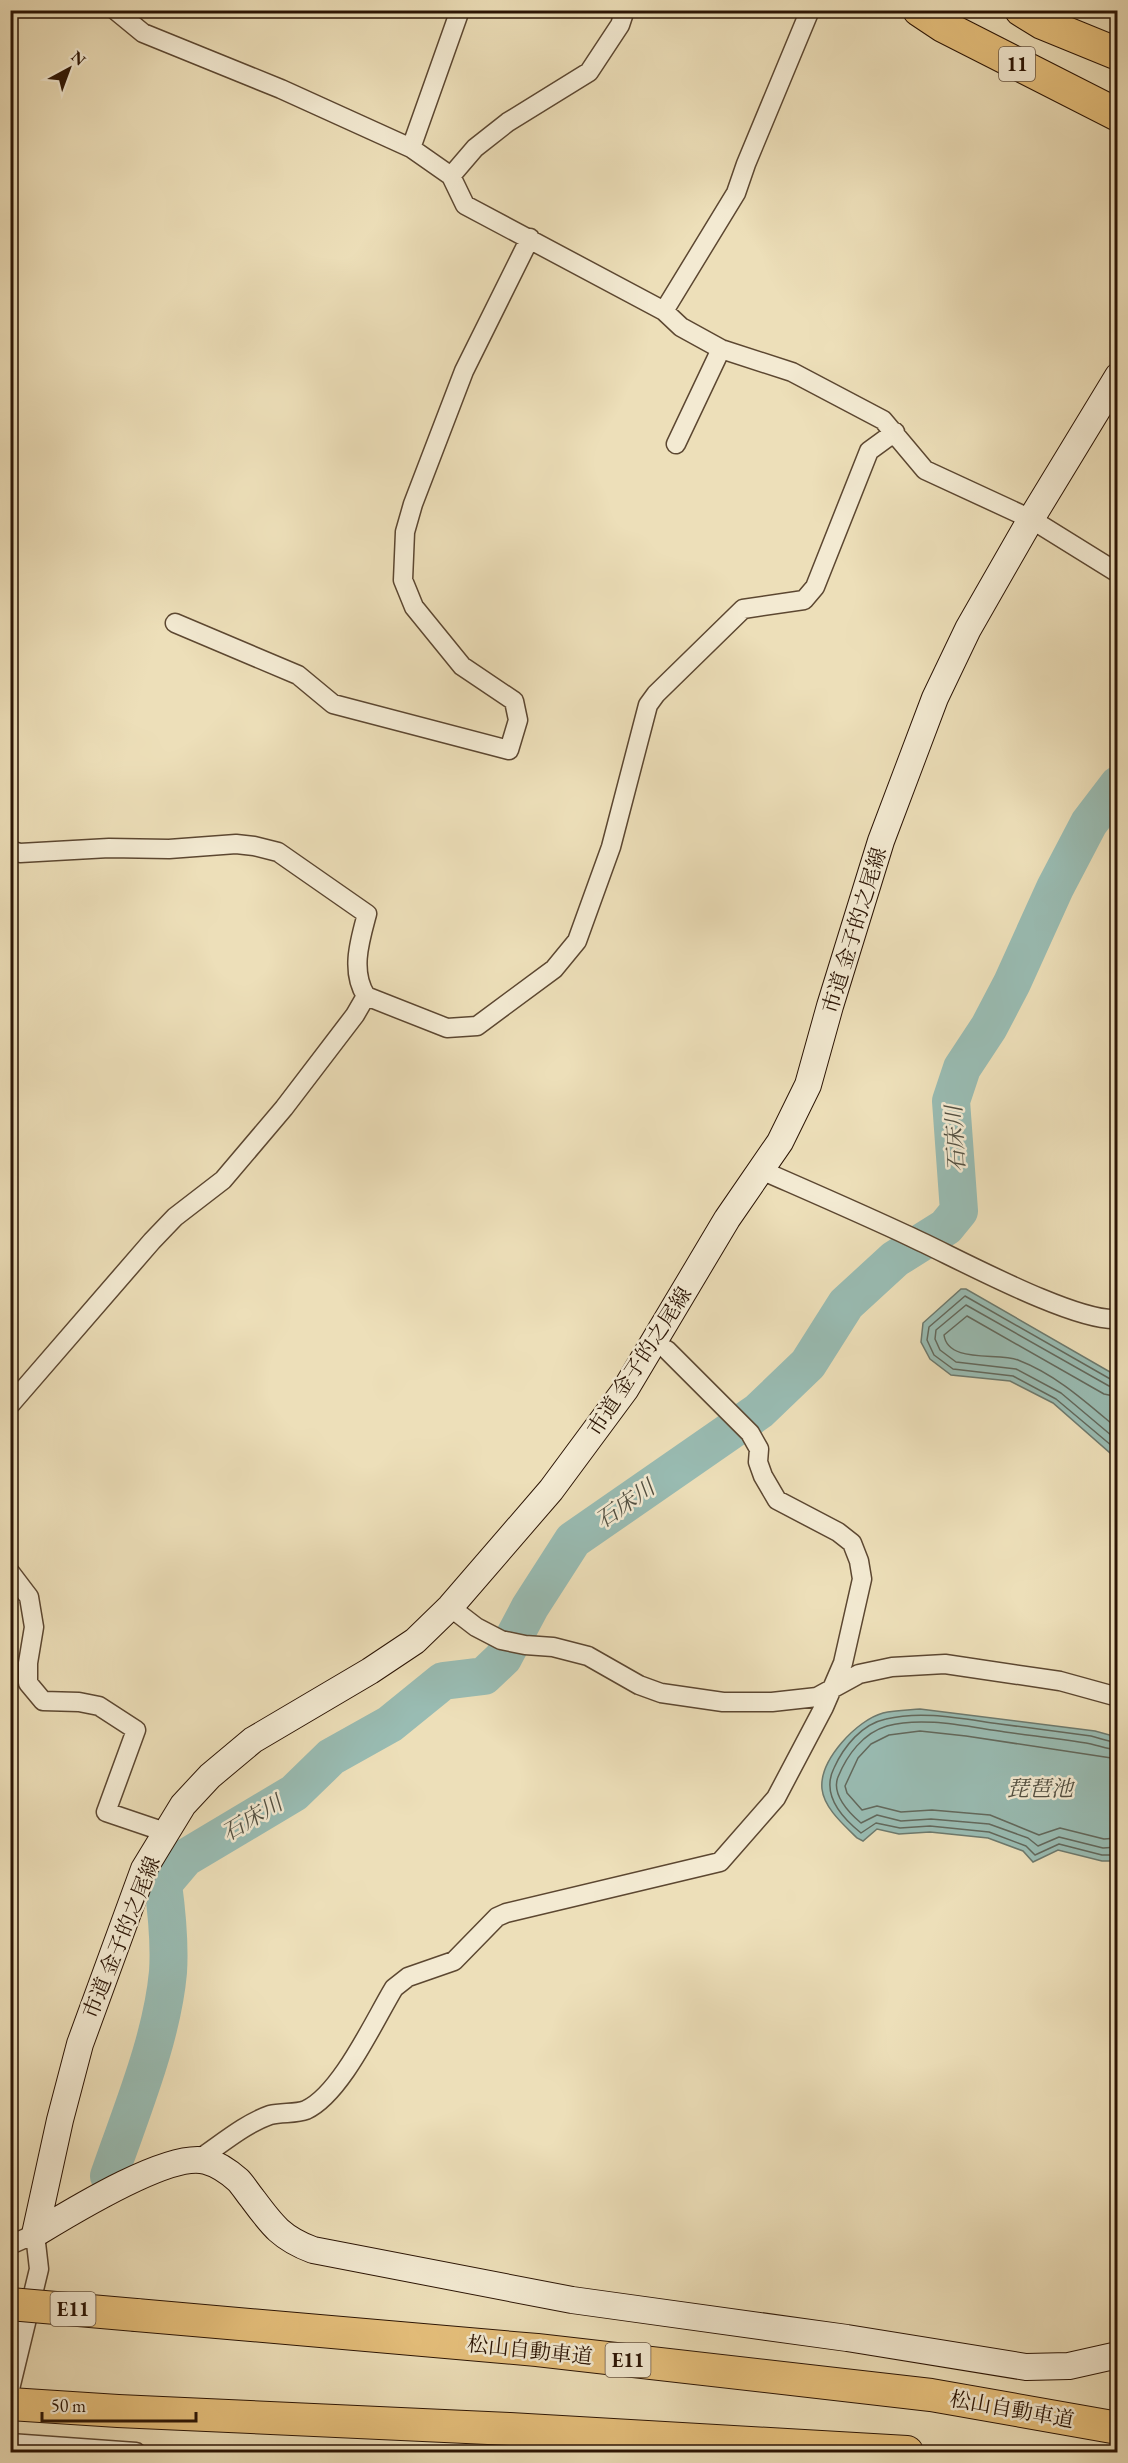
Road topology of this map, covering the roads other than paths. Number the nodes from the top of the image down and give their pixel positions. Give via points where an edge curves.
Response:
1 (115, 10) edge
2 (460, 10) edge
3 (626, 10) edge
4 (810, 10) edge
5 (919, 10) edge
6 (1021, 10) edge
7 (1118, 54) edge
8 (1118, 115) edge
9 (411, 148) junction
10 (451, 176) junction
11 (530, 238) junction
12 (664, 311) junction
13 (721, 349) junction
14 (1118, 376) edge
15 (895, 432) junction
16 (676, 444) dead end
17 (1031, 519) junction
18 (1118, 573) edge
19 (175, 623) dead end
20 (10, 850) edge
21 (366, 996) junction
22 (761, 1170) junction
23 (1118, 1319) edge
24 (667, 1350) dead end
25 (10, 1405) edge
26 (10, 1572) edge
27 (450, 1606) junction
28 (833, 1688) junction
29 (1118, 1697) edge
30 (165, 1832) junction
31 (196, 2161) junction
32 (35, 2234) junction
33 (10, 2245) edge
34 (10, 2304) edge
35 (1118, 2355) edge
36 (10, 2389) edge
37 (10, 2404) edge
38 (1118, 2428) edge
39 (10, 2443) edge
40 (136, 2452) edge
41 (908, 2452) edge

1 - 9 street via 143,33
2 - 9 street
3 - 10 street via 589,72 508,122 475,148
4 - 12 street via 736,193
5 - 8 highway, 11
6 - 7 highway, 11 via 1042,23
9 - 10 street
10 - 11 street via 465,204
11 - 12 street
11 - 19 street via 464,371 417,493 405,532 403,580 414,607 462,666 514,701 518,720 509,750 333,704 298,675
12 - 13 street via 681,327
13 - 15 street via 792,372 883,420
13 - 16 street
14 - 17 street, 市道 金子的之尾線
15 - 17 street via 925,470
15 - 21 street via 870,451 814,588 804,600 743,609 648,705 611,847 577,941 554,969 477,1026 447,1028
17 - 18 street
17 - 22 street, 市道 金子的之尾線 via 968,629 935,698 881,841 808,1085 780,1142
20 - 21 street via 169,849 236,844 278,852 368,914 357,951 360,986
21 - 25 street via 355,1016 223,1180 175,1217 152,1241
22 - 23 street via 1076,1311
22 - 27 street, 市道 金子的之尾線 via 625,1390 551,1490
24 - 28 street via 750,1433 759,1449 763,1476 777,1500 852,1543 862,1579 843,1663
26 - 30 street via 29,1597 34,1627 28,1683 43,1701 99,1706 136,1730 106,1812
27 - 28 street via 476,1627 501,1640 588,1656 661,1693 723,1702 772,1702 817,1697
27 - 30 street, 市道 金子的之尾線 via 416,1641 253,1740 210,1776
28 - 29 street via 859,1674 892,1667 945,1664 1060,1681
28 - 31 street via 776,1798 720,1862 497,1917 454,1961 408,1977 394,1988 339,2081 323,2098 305,2110 255,2122
30 - 32 street, 市道 金子的之尾線 via 144,1869 80,2044
31 - 32 street via 146,2174 86,2202
31 - 35 street via 205,2160 222,2168 239,2181 277,2230 292,2242 314,2250 572,2300 1026,2367 1068,2366
32 - 33 street
32 - 36 street via 39,2269
34 - 38 highway, 松山自動車道 / E11, bridge via 537,2350 931,2395
37 - 41 highway
39 - 40 street

